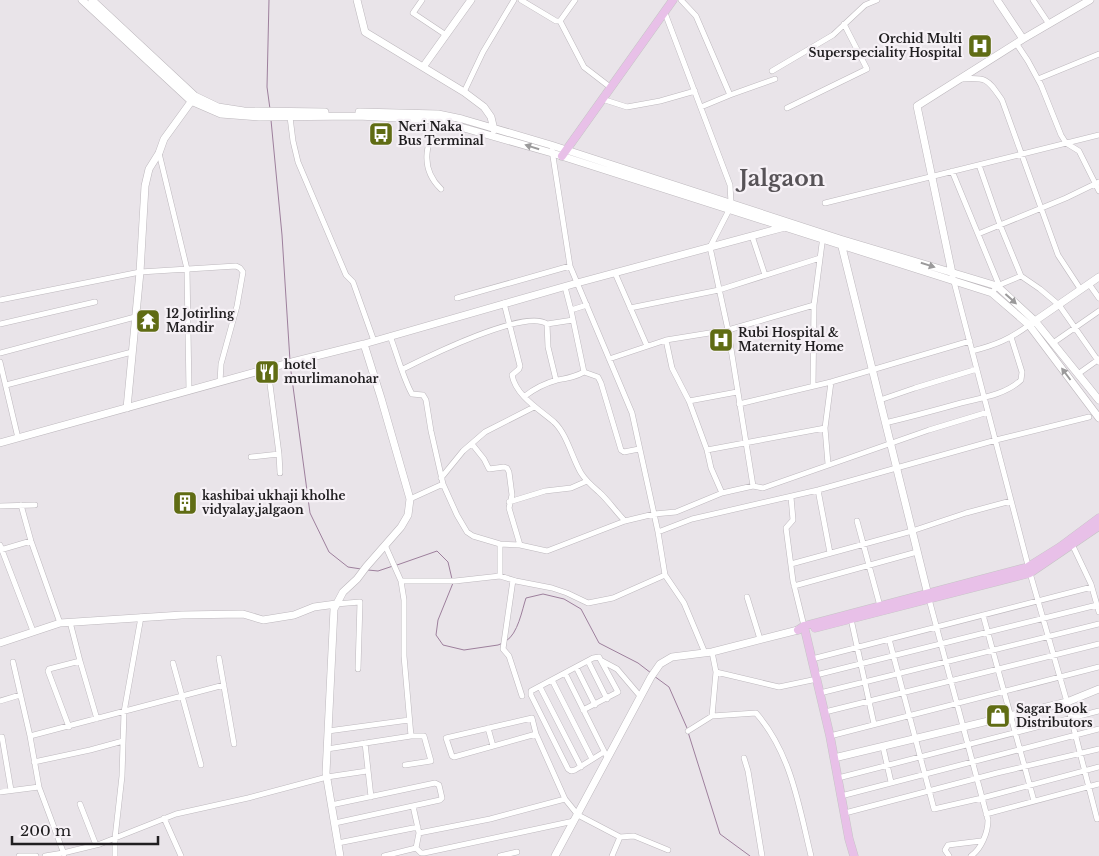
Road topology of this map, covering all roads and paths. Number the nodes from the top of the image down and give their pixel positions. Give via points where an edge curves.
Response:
1 (82, 0) edge
2 (92, 0) edge
3 (357, 0) edge
4 (422, 0) edge
5 (471, 0) edge
6 (514, 0) edge
7 (522, 0) edge
8 (575, 0) edge
9 (672, 0) edge
10 (681, 0) edge
11 (877, 0) edge
12 (997, 0) edge
13 (1033, 0) edge
14 (1072, 0) edge
15 (1090, 0) edge
16 (1077, 7) junction
17 (664, 12) junction
18 (101, 13) junction
19 (560, 21) junction
20 (844, 24) junction
21 (1049, 24) junction
22 (446, 35) junction
23 (1020, 41) junction
24 (1099, 54) edge
25 (423, 67) junction
26 (772, 71) dead end
27 (775, 79) dead end
28 (960, 79) junction
29 (1038, 79) junction
30 (610, 87) junction
31 (695, 91) junction
32 (464, 92) junction
33 (730, 95) junction
34 (193, 99) junction
35 (602, 99) junction
36 (701, 107) junction
37 (787, 108) dead end
38 (341, 114) junction
39 (273, 115) junction
40 (392, 115) junction
41 (290, 117) junction
42 (436, 120) junction
43 (494, 132) junction
44 (1099, 135) edge
45 (1066, 143) junction
46 (551, 145) junction
47 (552, 153) junction
48 (159, 154) junction
49 (564, 154) junction
50 (1022, 154) junction
51 (979, 165) junction
52 (952, 171) junction
53 (932, 176) junction
54 (1097, 183) edge
55 (441, 189) dead end
56 (1099, 191) edge
57 (825, 203) dead end
58 (730, 206) junction
59 (1042, 208) junction
60 (796, 224) junction
61 (1000, 225) junction
62 (785, 227) junction
63 (978, 234) junction
64 (752, 236) junction
65 (823, 236) junction
66 (841, 242) junction
67 (710, 247) junction
68 (820, 258) junction
69 (570, 266) junction
70 (187, 269) junction
71 (140, 272) junction
72 (615, 273) junction
73 (952, 273) junction
74 (765, 275) junction
75 (1021, 276) junction
76 (1099, 277) edge
77 (954, 282) junction
78 (577, 283) junction
79 (1089, 284) junction
80 (998, 286) junction
81 (565, 287) junction
82 (719, 290) junction
83 (1081, 290) junction
84 (992, 293) junction
85 (457, 298) dead end
86 (1099, 298) edge
87 (0, 300) edge
88 (95, 302) dead end
89 (504, 303) junction
90 (587, 305) junction
91 (814, 305) junction
92 (1059, 305) junction
93 (630, 308) junction
94 (571, 310) junction
95 (1099, 311) edge
96 (135, 317) junction
97 (573, 320) junction
98 (1032, 323) junction
99 (0, 324) edge
100 (547, 324) junction
101 (510, 326) junction
102 (1075, 328) junction
103 (728, 330) junction
104 (390, 336) junction
105 (1012, 337) junction
106 (666, 340) junction
107 (374, 341) junction
108 (970, 341) junction
109 (1053, 343) junction
110 (364, 344) junction
111 (646, 346) junction
112 (132, 352) junction
113 (972, 352) junction
114 (0, 353) edge
115 (609, 359) junction
116 (1098, 360) edge
117 (0, 362) edge
118 (268, 369) junction
119 (403, 369) junction
120 (977, 369) junction
121 (872, 371) junction
122 (584, 372) junction
123 (1078, 374) junction
124 (556, 380) junction
125 (220, 382) junction
126 (831, 382) junction
127 (6, 385) junction
128 (813, 386) junction
129 (189, 391) junction
130 (737, 392) junction
131 (525, 396) junction
132 (984, 397) junction
133 (880, 400) junction
134 (1099, 400) edge
135 (689, 401) junction
136 (739, 404) junction
137 (534, 407) junction
138 (127, 408) junction
139 (988, 412) junction
140 (1097, 415) edge
141 (885, 423) junction
142 (825, 428) junction
143 (18, 438) junction
144 (996, 440) junction
145 (745, 442) junction
146 (0, 443) edge
147 (890, 443) junction
148 (472, 444) junction
149 (639, 449) junction
150 (707, 450) junction
151 (280, 454) junction
152 (251, 457) dead end
153 (828, 464) junction
154 (897, 469) junction
155 (280, 473) dead end
156 (442, 481) junction
157 (587, 482) junction
158 (753, 486) junction
159 (818, 490) junction
160 (722, 493) junction
161 (791, 497) junction
162 (410, 500) junction
163 (1011, 501) junction
164 (509, 502) junction
165 (21, 505) junction
166 (35, 505) dead end
167 (0, 506) edge
168 (654, 514) junction
169 (1099, 518) edge
170 (625, 521) junction
171 (857, 521) dead end
172 (1099, 526) edge
173 (912, 531) junction
174 (658, 532) junction
175 (31, 541) junction
176 (1071, 542) junction
177 (500, 544) junction
178 (863, 544) junction
179 (385, 545) junction
180 (520, 545) junction
181 (0, 548) edge
182 (917, 552) junction
183 (830, 553) junction
184 (791, 564) junction
185 (868, 566) junction
186 (1029, 570) junction
187 (665, 575) junction
188 (500, 576) junction
189 (513, 580) junction
190 (402, 581) junction
191 (794, 586) junction
192 (1092, 587) junction
193 (929, 596) junction
194 (747, 597) dead end
195 (1038, 600) junction
196 (336, 604) junction
197 (1097, 605) junction
198 (880, 606) junction
199 (1099, 612) edge
200 (983, 615) junction
201 (141, 617) junction
202 (1043, 618) junction
203 (851, 619) junction
204 (70, 622) junction
205 (60, 623) junction
206 (1099, 624) edge
207 (936, 627) junction
208 (802, 629) junction
209 (33, 631) junction
210 (988, 632) junction
211 (1048, 637) junction
212 (760, 639) junction
213 (889, 639) junction
214 (0, 643) edge
215 (941, 644) junction
216 (1099, 644) edge
217 (857, 648) junction
218 (993, 651) junction
219 (708, 652) junction
220 (1054, 655) junction
221 (894, 656) junction
222 (218, 658) dead end
223 (812, 659) junction
224 (80, 661) junction
225 (588, 661) junction
226 (602, 661) junction
227 (13, 662) dead end
228 (946, 662) junction
229 (174, 663) dead end
230 (861, 664) junction
231 (576, 667) junction
232 (1099, 667) edge
233 (998, 668) junction
234 (358, 669) dead end
235 (716, 672) junction
236 (564, 673) junction
237 (898, 674) junction
238 (1060, 676) junction
239 (817, 677) junction
240 (552, 680) junction
241 (950, 681) junction
242 (865, 682) junction
243 (224, 685) junction
244 (540, 686) junction
245 (1099, 689) edge
246 (1004, 690) junction
247 (903, 692) junction
248 (820, 693) junction
249 (20, 695) junction
250 (182, 696) junction
251 (522, 696) dead end
252 (640, 696) junction
253 (607, 699) junction
254 (0, 701) edge
255 (869, 701) junction
256 (1067, 702) junction
257 (956, 703) junction
258 (595, 704) junction
259 (583, 710) junction
260 (1099, 711) edge
261 (124, 712) junction
262 (825, 712) junction
263 (909, 715) junction
264 (712, 716) junction
265 (1011, 716) junction
266 (1071, 718) junction
267 (97, 719) junction
268 (408, 720) junction
269 (874, 724) junction
270 (69, 727) junction
271 (488, 728) junction
272 (963, 728) junction
273 (1099, 729) edge
274 (688, 731) dead end
275 (328, 732) junction
276 (1016, 732) junction
277 (536, 734) junction
278 (1075, 735) junction
279 (30, 736) junction
280 (410, 736) junction
281 (830, 736) junction
282 (0, 738) edge
283 (915, 739) junction
284 (123, 741) junction
285 (365, 743) junction
286 (234, 744) dead end
287 (968, 745) junction
288 (493, 746) junction
289 (883, 747) junction
290 (327, 749) junction
291 (1099, 749) edge
292 (1020, 750) junction
293 (606, 755) junction
294 (1080, 755) junction
295 (920, 757) junction
296 (744, 758) dead end
297 (834, 758) junction
298 (592, 759) junction
299 (34, 762) junction
300 (972, 762) junction
301 (887, 764) junction
302 (406, 765) dead end
303 (201, 766) dead end
304 (581, 767) junction
305 (1025, 767) junction
306 (1099, 767) edge
307 (368, 771) junction
308 (1084, 772) junction
309 (924, 775) junction
310 (327, 777) junction
311 (838, 778) junction
312 (977, 779) junction
313 (892, 782) junction
314 (1099, 784) edge
315 (1030, 785) junction
316 (39, 787) junction
317 (1088, 787) junction
318 (11, 790) junction
319 (928, 791) junction
320 (0, 792) edge
321 (841, 796) junction
322 (371, 797) junction
323 (982, 798) junction
324 (565, 799) junction
325 (1034, 801) junction
326 (80, 804) dead end
327 (332, 805) junction
328 (413, 806) junction
329 (1096, 807) edge
330 (845, 813) junction
331 (986, 814) junction
332 (164, 818) junction
333 (576, 818) junction
334 (1097, 819) dead end
335 (334, 823) junction
336 (418, 827) junction
337 (419, 834) junction
338 (620, 837) junction
339 (116, 838) junction
340 (981, 841) junction
341 (338, 843) junction
342 (96, 845) junction
343 (668, 850) dead end
344 (418, 852) edge
345 (517, 852) dead end
346 (64, 855) edge
347 (19, 856) edge
348 (36, 856) edge
349 (45, 856) edge
350 (116, 856) edge
351 (181, 856) edge
352 (340, 856) edge
353 (384, 856) edge
354 (500, 856) edge
355 (556, 856) edge
356 (612, 856) edge
357 (762, 856) edge
358 (812, 856) edge
359 (854, 856) edge
360 (949, 856) edge
361 (971, 856) edge

1 - 18 main road
2 - 18 main road
3 - 25 main road via 365,32
4 - 22 street via 413,13
5 - 22 main road
6 - 32 street
7 - 19 street
8 - 19 street
9 - 17 main road
10 - 33 street via 696,16
11 - 20 street via 865,5
12 - 23 main road
13 - 21 street
14 - 16 main road
15 - 16 main road
16 - 21 main road
17 - 30 main road
17 - 31 street
18 - 34 main road
19 - 30 street via 584,67
20 - 26 street via 833,35
20 - 37 street via 867,69
21 - 23 main road
22 - 25 main road
23 - 28 main road
23 - 29 street
24 - 29 street
25 - 32 main road
27 - 33 street
28 - 50 street via 977,78 990,82 1002,100
28 - 53 main road via 918,106
29 - 45 street
30 - 35 main road
31 - 35 street via 627,107
31 - 36 street
32 - 43 main road via 484,107 491,117
33 - 36 street
34 - 39 main road via 218,107
34 - 48 main road via 164,139
35 - 49 main road
36 - 58 street via 730,185
38 - 39 main road
38 - 40 main road
38 - 41 main road
39 - 41 main road
40 - 42 main road
40 - 43 main road via 438,114
41 - 107 street via 298,162 346,275 353,282
42 - 43 main road
42 - 55 street via 429,140 427,169
43 - 46 main road
47 -> 43 main road
44 - 45 street
45 - 50 street
45 - 54 street via 1079,151
46 - 47 street
46 - 49 main road
47 - 49 main road
47 - 69 street
48 - 70 street
48 - 71 main road via 149,169 145,186
49 - 58 main road
50 - 51 street
50 - 59 street
51 - 52 street
51 - 61 street
52 - 53 street
52 - 63 street
53 - 57 street
53 - 73 main road
54 - 56 street
54 - 59 street
58 - 60 main road
58 - 62 main road
58 - 67 street
59 - 61 street
59 - 83 street via 1058,255
60 - 62 main road
60 - 65 main road
61 - 63 street
61 - 75 street
62 - 64 main road
62 - 65 main road
63 - 80 street
64 - 67 main road
64 - 74 street
65 - 66 main road
65 - 68 street
66 -> 73 main road
66 - 77 main road
66 - 121 main road
67 - 72 main road
67 - 82 street
68 - 74 street
68 - 91 street
69 - 78 street
69 - 85 street
70 - 71 street
70 - 125 street via 236,266 243,272 221,364
70 - 129 street
71 - 87 street
71 - 96 main road
72 - 78 main road
72 - 93 street
73 - 77 street
73 - 80 main road
74 - 82 street
75 - 80 street
75 - 92 street
76 - 79 main road
77 - 84 main road
77 - 108 street
78 - 81 main road
78 - 90 street
79 - 83 main road
79 - 86 street
80 - 84 street
80 -> 98 main road
81 - 89 main road
81 - 94 street
82 - 93 street
82 - 103 street
83 - 92 main road
84 - 98 main road
88 - 99 street
89 - 101 street
89 - 104 main road
90 - 94 street
90 - 115 street
91 - 103 street
91 - 128 street
92 - 98 main road
92 - 102 street
93 - 111 street
94 - 97 street
95 - 102 street
96 - 112 main road
96 - 114 street
97 - 100 street
97 - 122 street
98 - 105 street
98 - 109 main road
140 -> 98 main road
100 - 101 street via 537,320
100 - 124 street via 548,347
101 - 119 street via 456,343
101 - 131 street via 520,366 512,376 515,386
102 - 109 street
102 - 116 street
103 - 106 street
103 - 130 street
104 - 107 main road
104 - 119 street
105 - 113 street
105 - 132 street via 1022,380 1015,386
106 - 111 street
106 - 135 street via 672,368
107 - 110 main road
108 - 113 street
108 - 121 street
109 - 123 main road
110 - 118 main road
110 - 162 main road
111 - 115 street
112 - 127 street
112 - 138 main road
113 - 120 street
115 - 149 street via 632,413
116 - 123 street
117 - 127 street
118 - 125 main road
118 - 151 street
119 - 156 street via 412,394 423,395 426,400
120 - 132 street
120 - 133 street
121 - 126 street
121 - 133 main road
122 - 124 street via 574,378
122 - 149 street via 598,377 601,383 621,450
123 - 134 main road
124 - 131 street
125 - 129 main road
126 - 128 street
126 - 142 street
127 - 143 street
128 - 136 street
129 - 138 main road
130 - 135 street
130 - 136 street
131 - 137 street
132 - 139 street
132 - 141 street
133 - 141 main road
135 - 150 street
136 - 145 street
137 - 148 street via 485,432
137 - 157 street via 556,424
138 - 143 main road
139 - 144 street
139 - 147 street
140 - 144 street
141 - 147 main road
142 - 145 street
142 - 153 street
143 - 146 main road
144 - 154 street
144 - 163 street
145 - 150 street
145 - 158 street
147 - 153 street
147 - 154 main road
148 - 156 street via 463,451
148 - 164 street via 489,469 508,468 512,495
149 - 168 street
150 - 160 street
151 - 152 street
151 - 155 street
153 - 158 street via 763,488
154 - 159 street
154 - 173 main road
156 - 162 street
156 - 177 street via 468,532
157 - 164 street
157 - 170 street
158 - 160 street
159 - 161 street
159 - 183 street
160 - 168 street via 676,512
161 - 174 street via 692,519
161 - 184 street via 793,520 786,528
162 - 179 main road via 408,515
163 - 173 street
163 - 186 street
164 - 180 street
165 - 166 street
165 - 167 street
165 - 175 street
168 - 170 street
168 - 174 street
169 - 176 main road
170 - 180 street via 553,550
171 - 178 street
172 - 176 main road
173 - 178 street
173 - 182 main road
174 - 187 street
175 - 181 street
175 - 205 street
176 - 186 main road
176 - 192 street
177 - 180 street
177 - 188 street
178 - 183 street
178 - 185 street
179 - 190 street
179 - 196 main road
181 - 209 street
182 - 185 street
182 - 193 main road
183 - 184 street
184 - 191 street
185 - 191 street
185 - 198 street
186 - 193 main road
186 - 195 street
187 - 189 street via 613,598 588,603 552,588
187 - 219 street via 684,603
188 - 189 street
188 - 190 street via 455,581
189 - 251 street via 503,649 510,656
190 - 268 street
191 - 208 street
192 - 195 street
192 - 197 street
193 - 198 main road
193 - 203 main road
193 - 207 street
194 - 212 street
195 - 200 street
195 - 202 street
196 - 201 main road via 263,620 243,614
196 - 234 street via 360,602
196 - 275 main road
197 - 199 street
197 - 202 street
198 - 208 main road
200 - 207 street
200 - 210 street
201 - 204 main road
201 - 261 street
202 - 210 street
202 - 211 street
203 - 208 main road
203 - 217 street
204 - 205 main road
204 - 224 street
205 - 209 main road
206 - 211 street
207 - 213 street
207 - 215 street
208 - 212 main road
208 - 223 main road
209 - 214 main road
210 - 215 street
210 - 218 street
211 - 218 street
211 - 220 street
212 - 219 main road
213 - 217 street
213 - 221 street
215 - 221 street
215 - 228 street
216 - 220 street
217 - 223 street
217 - 230 street
218 - 228 street
218 - 233 street
219 - 235 street
219 - 252 main road via 672,657 660,664
220 - 233 street
220 - 238 street
221 - 230 street
221 - 237 street
222 - 243 street
223 - 239 main road
224 - 267 street
224 - 270 street via 48,671
225 - 226 street via 597,657
225 - 231 street
225 - 253 street
226 - 252 street via 617,669
226 - 253 street via 617,690
227 - 249 street
228 - 237 street
228 - 241 street
229 - 250 street
230 - 239 street
230 - 242 street
231 - 236 street
231 - 258 street
232 - 238 street
233 - 241 street
233 - 246 street
235 - 239 street via 779,687
235 - 264 street
236 - 240 street
236 - 259 street
237 - 242 street
237 - 247 street
238 - 246 street
238 - 256 street
239 - 248 main road
240 - 244 street
240 - 298 street
241 - 247 street
241 - 257 street
242 - 248 street
242 - 255 street
243 - 250 street
243 - 286 street
244 - 304 street
244 - 304 street via 530,694 568,769
245 - 256 main road
246 - 257 street
246 - 265 street
247 - 255 street
247 - 263 street
248 - 262 main road
249 - 254 street
249 - 279 street
250 - 261 street
250 - 303 street
252 - 293 main road
253 - 258 street
255 - 262 street
255 - 269 street
256 - 265 main road
256 - 266 street
257 - 263 street
257 - 272 street
258 - 259 street
259 - 293 street
260 - 266 street
261 - 267 street
261 - 284 street
262 - 281 main road
263 - 269 street
263 - 283 street
264 - 274 street
264 - 358 street via 756,712 762,719 791,774
265 - 272 main road
265 - 276 street
266 - 276 street
266 - 278 street
267 - 270 street
268 - 275 street
268 - 280 street
269 - 281 street
270 - 279 street
271 - 277 street via 530,718
271 - 288 street
271 - 288 street via 448,737 447,740 454,757
272 - 283 main road
272 - 287 street
273 - 278 street
275 - 290 main road
276 - 287 street
276 - 292 street
277 - 288 street
277 - 324 street
278 - 292 street
278 - 294 street
279 - 299 street
280 - 285 street
280 - 302 street via 424,736 432,759
281 - 297 main road
282 - 318 street
283 - 289 main road
283 - 295 street
284 - 299 street
284 - 339 street
285 - 290 street
285 - 307 street
287 - 295 street
287 - 300 street
289 - 297 main road
289 - 301 street
290 - 310 main road
291 - 294 street
292 - 300 street
292 - 305 street
293 - 298 street
293 - 333 main road
294 - 305 street
294 - 308 street
295 - 301 street
295 - 309 street
296 - 357 street
297 - 311 main road
298 - 304 street
299 - 316 street
300 - 309 street
300 - 312 street
301 - 311 street
301 - 313 street
305 - 312 street
305 - 315 street
306 - 308 street
307 - 310 street
307 - 322 street
308 - 315 street
308 - 317 street
309 - 313 street
309 - 319 street
310 - 327 main road
310 - 332 street
311 - 321 main road
312 - 319 street
312 - 323 street
313 - 321 street
314 - 317 street
315 - 323 street
315 - 325 street
316 - 318 street
316 - 346 street
317 - 325 street
317 - 329 street
318 - 320 street
319 - 323 street via 934,808
319 - 330 street
321 - 330 main road
322 - 327 street
322 - 328 street via 438,785 442,800
323 - 331 street
324 - 333 street
324 - 337 street
325 - 331 street
326 - 342 street
327 - 335 main road
328 - 335 street
328 - 336 street
329 - 334 street
330 - 359 main road
331 - 340 street via 988,826
332 - 339 street
332 - 351 street
333 - 338 street
333 - 344 street
333 - 355 main road
335 - 341 main road
336 - 337 street
336 - 341 street
337 - 344 street
338 - 343 street via 634,836
338 - 356 street
339 - 342 street
339 - 350 street
340 - 360 street via 948,845 945,850
340 - 361 street
341 - 352 main road
342 - 346 street
344 - 353 street
345 - 354 street
346 - 349 street
347 - 348 street

